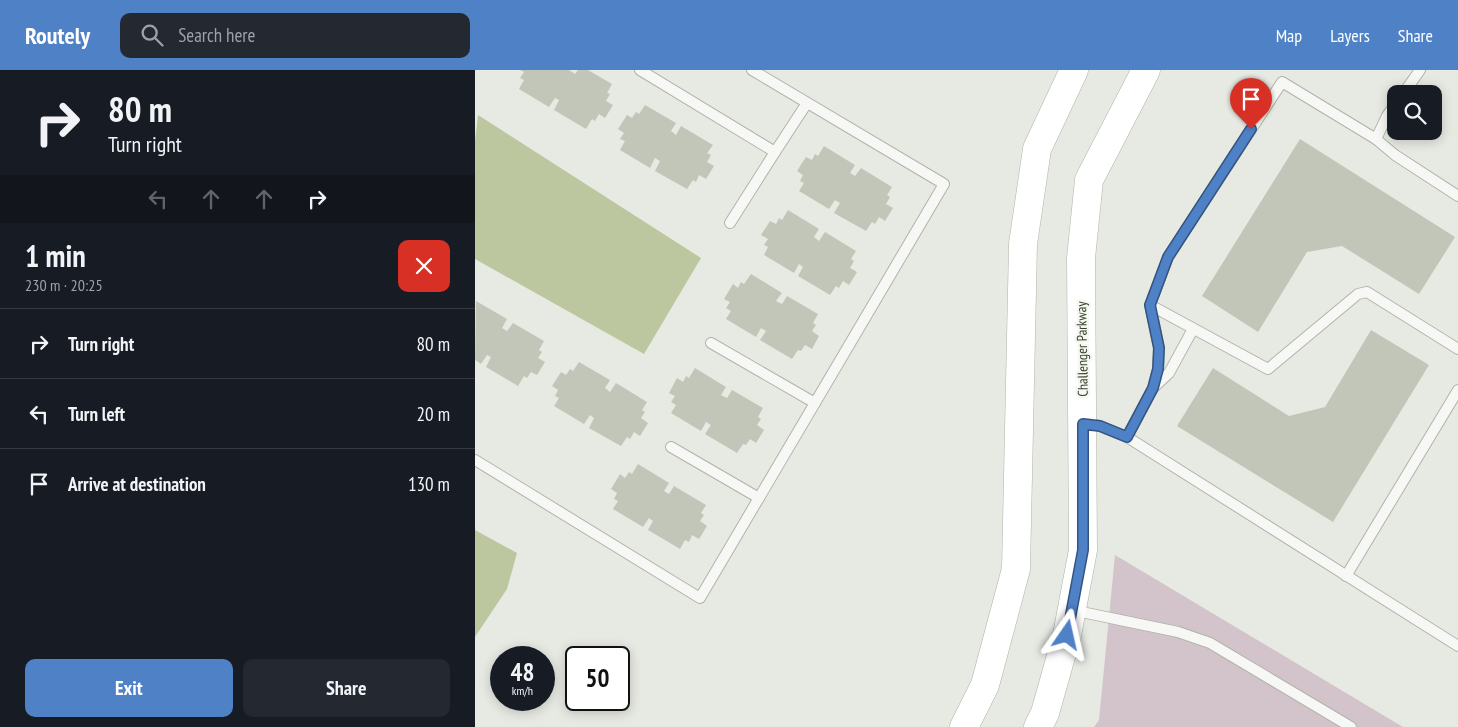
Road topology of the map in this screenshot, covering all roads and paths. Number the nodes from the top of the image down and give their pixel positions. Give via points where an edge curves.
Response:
1 (640, 70) edge
2 (752, 70) edge
3 (1074, 70) edge
4 (1147, 70) edge
5 (1420, 70) edge
6 (1409, 85) edge
7 (807, 103) junction
8 (1387, 116) edge
9 (1376, 139) junction
10 (775, 152) junction
11 (1458, 196) edge
12 (730, 223) dead end
13 (1150, 305) junction
14 (1193, 329) junction
15 (711, 343) dead end
16 (1458, 349) edge
17 (1153, 388) junction
18 (1458, 390) edge
19 (815, 404) junction
20 (1083, 424) junction
21 (1127, 437) junction
22 (671, 447) dead end
23 (475, 460) edge
24 (759, 498) junction
25 (1346, 576) junction
26 (1071, 610) junction
27 (1456, 641) edge
28 (964, 727) edge
29 (1038, 727) edge
30 (1351, 727) edge

1 - 10 lane
2 - 7 lane
3 - 28 main road via 1037,149 1023,244 1016,570 985,685
4 - 20 main road, Challenger Parkway via 1089,180 1081,258
5 - 6 lane
7 - 10 lane
7 - 19 lane via 944,184
8 - 9 lane
9 - 11 lane
9 - 13 lane via 1283,82 1168,257
10 - 12 lane
13 - 14 lane
13 - 17 lane via 1159,348
14 - 16 lane via 1268,369 1358,294 1367,292
14 - 17 lane via 1169,373
15 - 19 lane
17 - 21 lane
18 - 25 lane
19 - 24 lane
20 - 21 lane via 1100,426
20 - 26 main road, Challenger Parkway via 1083,550
21 - 25 lane
22 - 24 lane
23 - 24 lane via 700,598
25 - 27 lane
26 - 29 main road, Challenger Parkway via 1067,635
26 - 30 lane via 1178,632 1209,643

